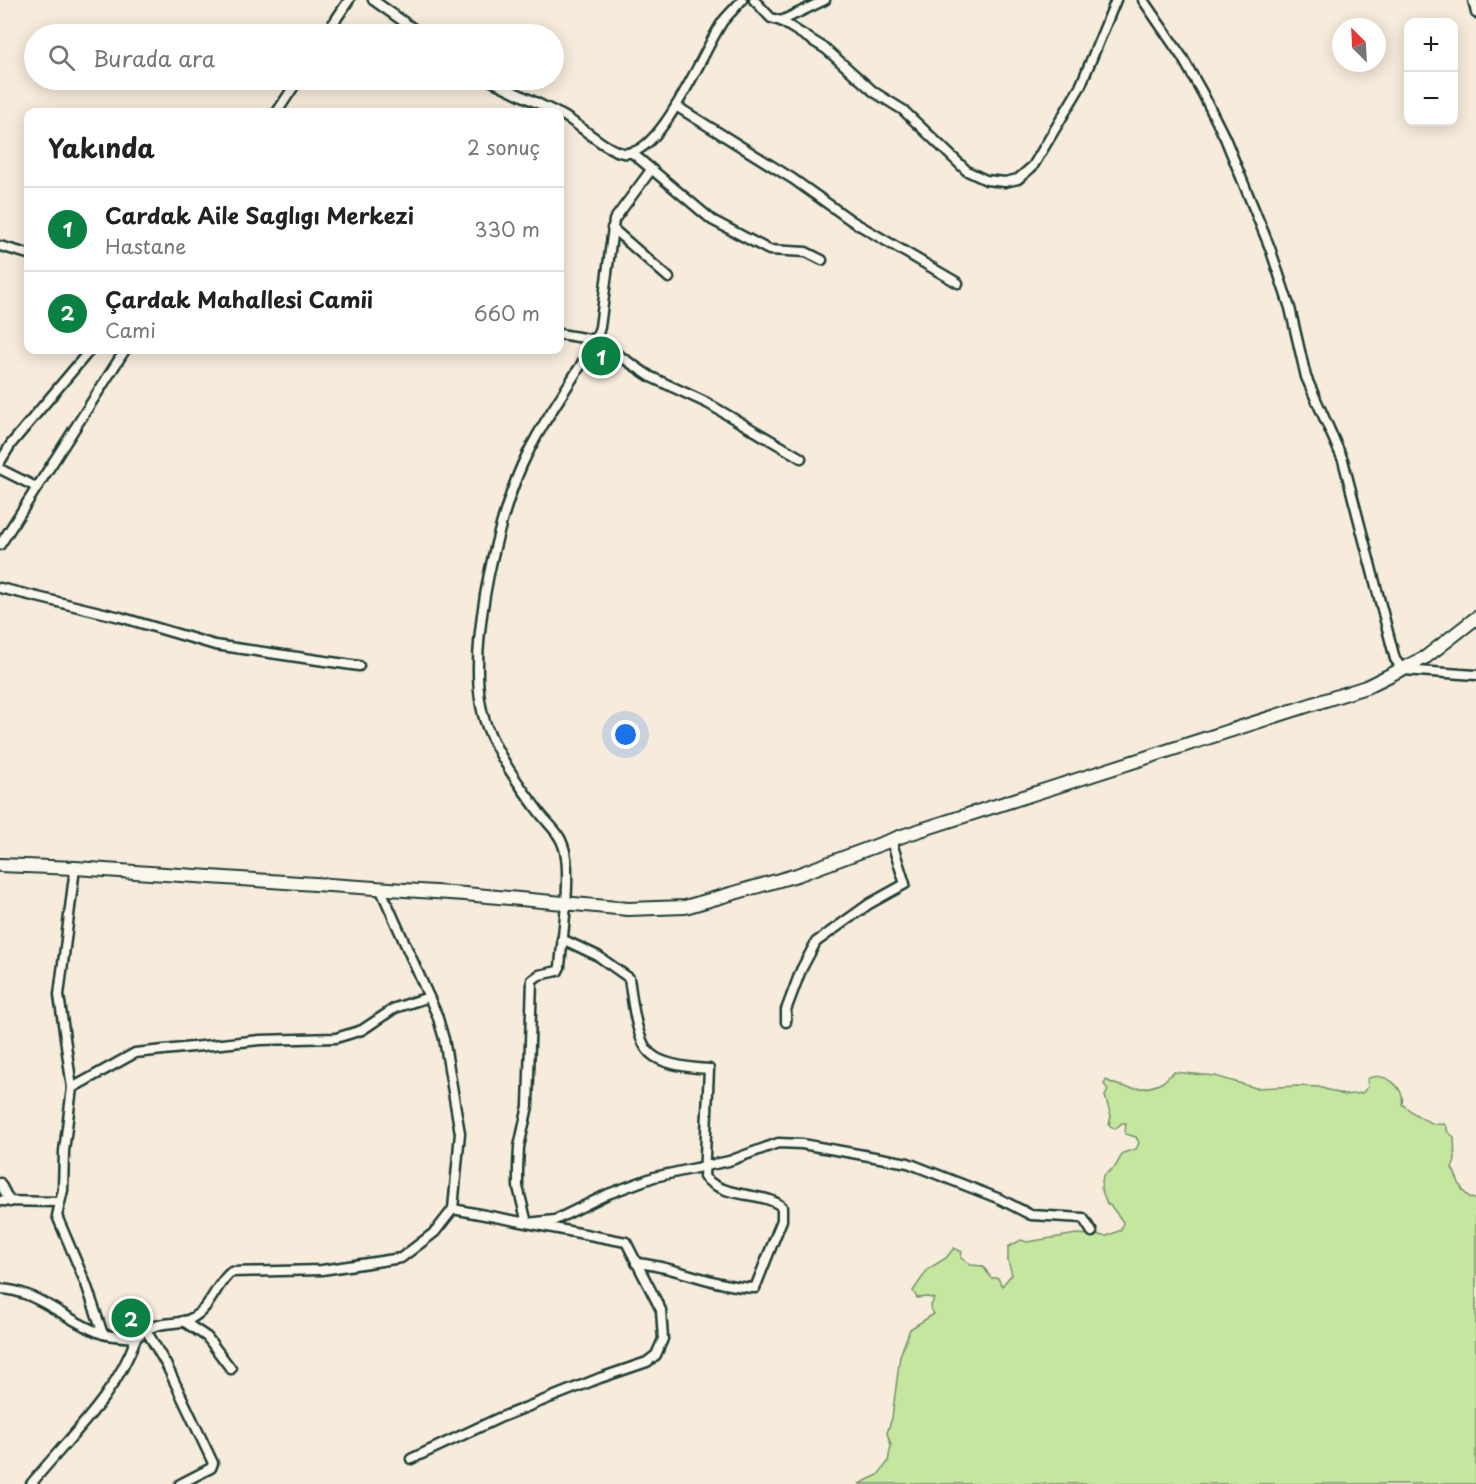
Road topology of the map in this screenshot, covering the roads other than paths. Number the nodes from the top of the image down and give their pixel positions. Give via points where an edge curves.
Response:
1 (349, 0) edge
2 (373, 0) edge
3 (742, 0) edge
4 (754, 0) edge
5 (825, 0) edge
6 (1116, 0) edge
7 (1143, 0) edge
8 (1473, 0) edge
9 (1476, 13) edge
10 (782, 21) junction
11 (333, 24) edge
12 (407, 24) edge
13 (291, 90) edge
14 (510, 90) edge
15 (676, 106) junction
16 (280, 108) edge
17 (548, 108) edge
18 (564, 116) edge
19 (631, 152) junction
20 (651, 170) junction
21 (612, 228) junction
22 (0, 246) edge
23 (24, 253) edge
24 (822, 260) dead end
25 (669, 278) dead end
26 (958, 283) dead end
27 (564, 335) edge
28 (596, 340) junction
29 (87, 354) edge
30 (122, 354) edge
31 (801, 459) dead end
32 (0, 462) edge
33 (0, 469) edge
34 (36, 487) junction
35 (0, 545) edge
36 (0, 588) edge
37 (1476, 618) edge
38 (359, 666) dead end
39 (1403, 670) junction
40 (1476, 675) edge
41 (891, 840) junction
42 (0, 865) edge
43 (75, 868) junction
44 (381, 890) junction
45 (564, 903) junction
46 (562, 939) junction
47 (429, 997) junction
48 (786, 1022) dead end
49 (72, 1088) junction
50 (702, 1166) junction
51 (0, 1183) edge
52 (5, 1202) edge
53 (58, 1202) junction
54 (453, 1209) junction
55 (527, 1223) junction
56 (1092, 1232) dead end
57 (636, 1263) junction
58 (0, 1289) edge
59 (183, 1320) junction
60 (146, 1330) junction
61 (103, 1334) junction
62 (136, 1338) junction
63 (231, 1369) dead end
64 (411, 1459) dead end
65 (31, 1484) edge
66 (180, 1484) edge

1 - 11 street
2 - 12 street
3 - 15 street via 723,21
4 - 10 street via 771,18
5 - 10 street
6 - 10 street via 1080,87 1033,166 1018,179 1005,182 986,180 967,171 903,110
7 - 39 street via 1203,94 1270,248 1290,308 1306,377 1343,459 1374,587 1395,660
8 - 9 street
13 - 16 street
14 - 17 street
15 - 19 street via 653,138
15 - 26 street via 852,221
18 - 19 street via 615,150
19 - 20 street
20 - 21 street
20 - 24 street via 712,220 769,250 806,252
21 - 25 street
21 - 28 street
22 - 23 street
27 - 28 street
28 - 31 street via 651,377 726,413
28 - 45 street via 536,438 515,485 490,569 478,675 481,710 497,748 563,844 567,868
29 - 32 street
30 - 34 street
33 - 34 street
34 - 35 street
36 - 38 street via 215,645
37 - 39 main road
39 - 40 street
39 - 41 main road via 1366,687
41 - 45 main road via 797,875 685,907 628,909
41 - 48 street via 905,884 816,942 801,970 786,1010
42 - 43 main road
43 - 44 main road
43 - 49 street via 59,995
44 - 45 main road
44 - 47 street
45 - 46 street
46 - 50 street via 598,956 629,978 640,1037 651,1054 683,1066 709,1069
46 - 55 street via 558,971 532,980 528,1106 518,1168 518,1187
47 - 49 street via 395,1008 362,1030 336,1038 260,1040 135,1053
47 - 54 street via 444,1039 460,1133
49 - 53 street via 63,1190
50 - 55 street via 654,1177 555,1220
50 - 56 street via 756,1154 778,1143 802,1144 908,1163 1000,1198 1032,1215 1083,1218
50 - 57 street via 704,1178 712,1186 777,1202 782,1207 782,1220 755,1288
51 - 52 street
52 - 53 street
53 - 61 street via 57,1216
54 - 55 street
54 - 59 street via 435,1232 401,1258 322,1270 231,1272 203,1311
55 - 57 street via 626,1242
57 - 64 street via 661,1310 663,1339 656,1355 647,1362 499,1418
58 - 61 street via 29,1296
59 - 60 street via 164,1322
59 - 63 street via 207,1337
60 - 62 street
60 - 66 street via 213,1463 211,1468
61 - 62 street
62 - 65 street via 128,1360 105,1397

